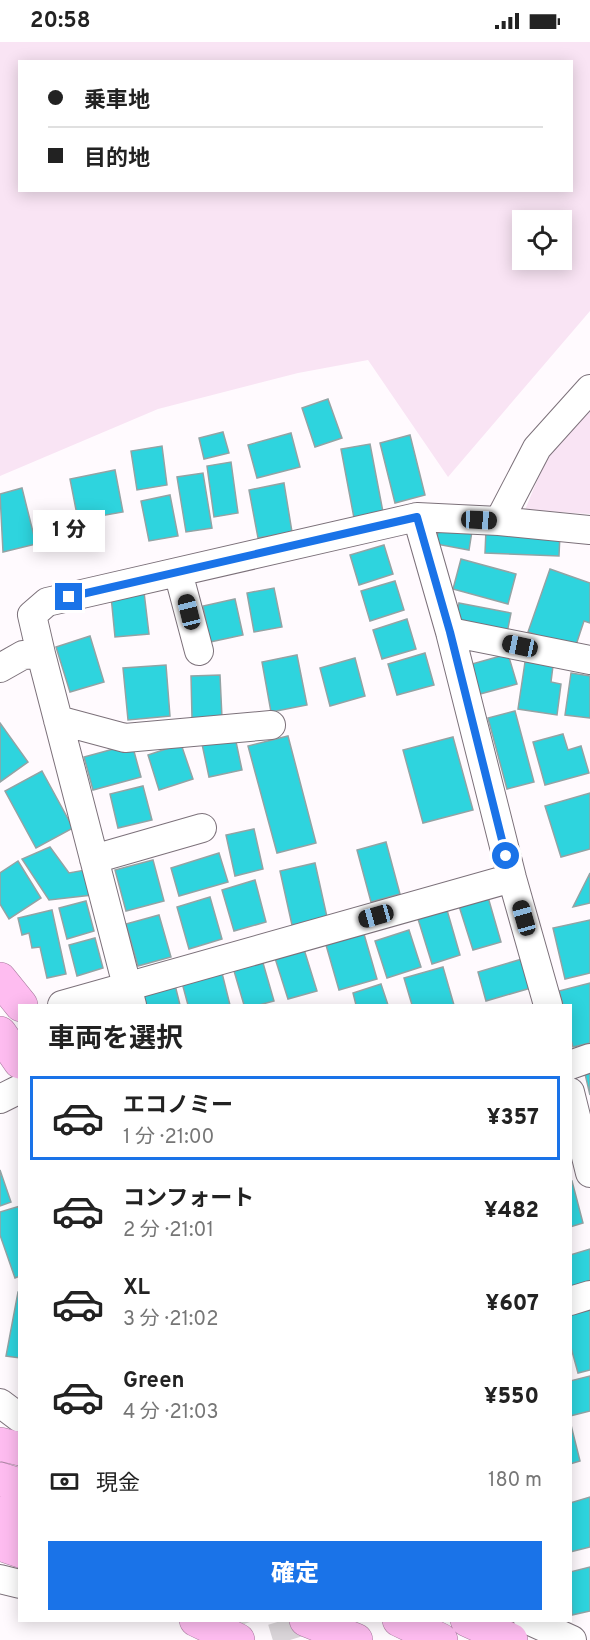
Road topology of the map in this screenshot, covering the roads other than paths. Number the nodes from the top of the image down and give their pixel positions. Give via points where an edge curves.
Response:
1 (590, 389) edge
2 (417, 517) junction
3 (500, 521) junction
4 (590, 530) edge
5 (178, 572) junction
6 (450, 632) junction
7 (199, 651) dead end
8 (41, 654) junction
9 (590, 660) edge
10 (0, 668) edge
11 (58, 720) junction
12 (271, 725) dead end
13 (202, 828) dead end
14 (94, 859) junction
15 (512, 878) junction
16 (0, 979) edge
17 (130, 995) edge
18 (539, 1003) edge
19 (20, 1004) edge
20 (69, 1004) edge
21 (0, 1033) edge
22 (590, 1058) edge
23 (18, 1059) edge
24 (572, 1064) edge
25 (18, 1090) edge
26 (0, 1099) edge
27 (572, 1104) edge
28 (583, 1171) edge
29 (590, 1295) edge
30 (572, 1300) edge
31 (0, 1403) edge
32 (18, 1416) edge
33 (0, 1444) edge
34 (18, 1448) edge
35 (0, 1479) edge
36 (18, 1484) edge
37 (0, 1513) edge
38 (18, 1518) edge
39 (0, 1544) edge
40 (18, 1550) edge
41 (0, 1579) edge
42 (18, 1584) edge
43 (203, 1622) edge
44 (311, 1622) edge
45 (403, 1622) edge
46 (471, 1622) edge
47 (532, 1622) edge
48 (246, 1634) edge
49 (356, 1640) edge
50 (441, 1640) edge
51 (511, 1640) edge
52 (572, 1640) edge

1 - 3 street via 537,448
2 - 3 street
2 - 5 street
2 - 6 street
3 - 4 street
5 - 7 street
5 - 8 street via 47,602 32,615
6 - 9 street
6 - 15 street
8 - 10 street via 23,655
8 - 11 street
11 - 12 street via 125,738
11 - 14 street
13 - 14 street
14 - 17 street
15 - 17 street
15 - 18 street
16 - 19 highway
17 - 20 street
21 - 23 highway
22 - 24 street
25 - 26 street
27 - 28 street
29 - 30 street
31 - 32 street
33 - 34 highway
35 - 36 highway
37 - 38 highway
39 - 40 highway
41 - 42 street
43 - 48 highway
44 - 49 highway
45 - 50 highway
46 - 51 highway
47 - 52 street

